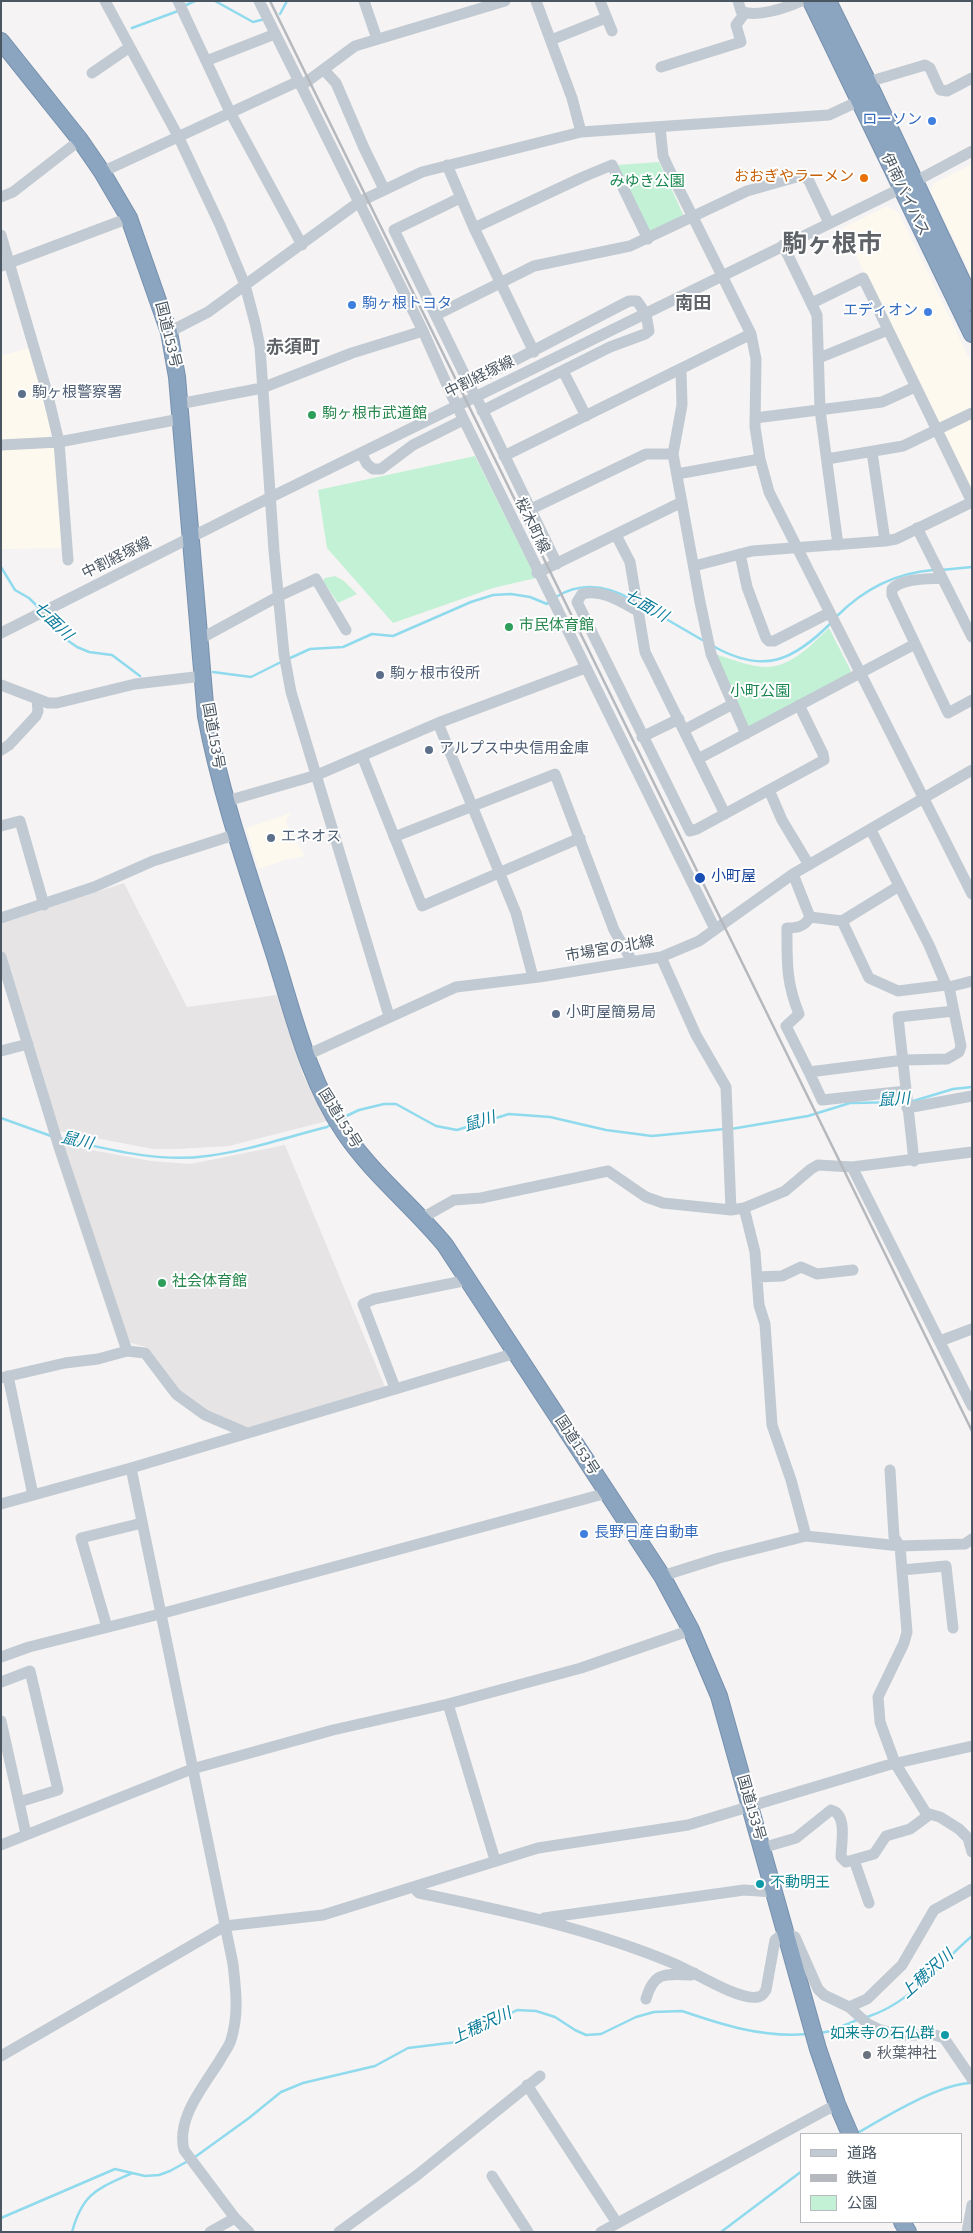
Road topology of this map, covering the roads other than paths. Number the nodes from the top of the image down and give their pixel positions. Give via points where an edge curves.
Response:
1 (105, 1) edge
2 (178, 1) edge
3 (259, 1) edge
4 (364, 1) edge
5 (505, 1) edge
6 (536, 1) edge
7 (600, 1) edge
8 (738, 1) edge
9 (801, 1) edge
10 (811, 1) edge
11 (828, 1) edge
12 (745, 13) junction
13 (606, 18) junction
14 (612, 30) dead end
15 (275, 34) junction
16 (377, 39) junction
17 (1, 40) edge
18 (551, 40) junction
19 (130, 47) junction
20 (206, 61) junction
21 (661, 67) dead end
22 (324, 70) junction
23 (92, 73) dead end
24 (972, 78) edge
25 (868, 82) junction
26 (300, 84) junction
27 (859, 101) junction
28 (230, 112) junction
29 (660, 127) junction
30 (581, 132) junction
31 (178, 136) junction
32 (80, 140) junction
33 (972, 151) edge
34 (447, 165) junction
35 (102, 172) junction
36 (908, 185) junction
37 (384, 189) junction
38 (1, 197) edge
39 (460, 198) junction
40 (359, 202) junction
41 (692, 216) junction
42 (129, 218) junction
43 (829, 223) junction
44 (474, 228) junction
45 (1, 235) edge
46 (648, 238) junction
47 (302, 244) junction
48 (783, 245) junction
49 (5, 265) edge
50 (722, 276) junction
51 (500, 283) junction
52 (245, 285) junction
53 (972, 302) edge
54 (812, 303) junction
55 (646, 314) junction
56 (436, 315) junction
57 (888, 330) junction
58 (423, 331) junction
59 (169, 332) junction
60 (751, 334) junction
61 (972, 334) edge
62 (534, 352) junction
63 (819, 358) junction
64 (681, 369) junction
65 (563, 371) junction
66 (470, 386) junction
67 (915, 387) junction
68 (262, 388) junction
69 (481, 409) junction
70 (820, 410) junction
71 (180, 412) junction
72 (972, 413) edge
73 (586, 416) junction
74 (462, 417) junction
75 (755, 418) junction
76 (936, 430) junction
77 (59, 442) junction
78 (1, 445) edge
79 (872, 452) junction
80 (361, 453) junction
81 (673, 454) junction
82 (504, 456) junction
83 (760, 459) junction
84 (827, 459) junction
85 (677, 474) junction
86 (269, 498) junction
87 (682, 502) junction
88 (972, 502) edge
89 (531, 509) junction
90 (917, 528) junction
91 (616, 535) junction
92 (191, 538) junction
93 (885, 541) junction
94 (838, 545) junction
95 (797, 548) junction
96 (740, 554) junction
97 (68, 560) dead end
98 (557, 564) junction
99 (694, 566) junction
100 (538, 573) junction
101 (939, 573) junction
102 (279, 596) junction
103 (638, 610) junction
104 (830, 614) junction
105 (346, 630) dead end
106 (1, 633) edge
107 (972, 637) edge
108 (200, 639) junction
109 (915, 644) junction
110 (585, 668) junction
111 (860, 673) junction
112 (203, 676) junction
113 (1, 685) edge
114 (37, 699) junction
115 (972, 700) edge
116 (733, 704) junction
117 (799, 706) junction
118 (679, 719) junction
119 (438, 723) junction
120 (684, 730) junction
121 (746, 734) junction
122 (642, 737) junction
123 (1, 750) edge
124 (362, 756) junction
125 (698, 759) junction
126 (972, 770) edge
127 (317, 775) junction
128 (769, 790) junction
129 (923, 799) junction
130 (227, 801) junction
131 (472, 807) junction
132 (725, 814) junction
133 (1, 826) edge
134 (871, 830) junction
135 (237, 834) junction
136 (394, 837) junction
137 (580, 838) junction
138 (809, 865) junction
139 (499, 873) junction
140 (793, 874) junction
141 (899, 886) junction
142 (971, 891) edge
143 (44, 905) junction
144 (810, 917) junction
145 (1, 918) edge
146 (842, 921) junction
147 (715, 929) junction
148 (1, 957) edge
149 (661, 957) junction
150 (632, 961) junction
151 (533, 977) junction
152 (972, 981) edge
153 (948, 986) junction
154 (954, 1011) junction
155 (389, 1016) junction
156 (28, 1044) junction
157 (1, 1051) edge
158 (307, 1056) junction
159 (904, 1060) junction
160 (809, 1072) junction
161 (906, 1093) junction
162 (972, 1096) edge
163 (907, 1108) junction
164 (972, 1152) edge
165 (914, 1161) junction
166 (852, 1167) junction
167 (744, 1208) junction
168 (731, 1210) junction
169 (422, 1218) junction
170 (853, 1270) dead end
171 (758, 1277) junction
172 (468, 1280) junction
173 (972, 1329) edge
174 (940, 1340) junction
175 (127, 1351) junction
176 (515, 1351) junction
177 (5, 1377) edge
178 (395, 1388) junction
179 (972, 1406) edge
180 (247, 1433) junction
181 (131, 1468) junction
182 (890, 1470) dead end
183 (607, 1493) junction
184 (33, 1495) junction
185 (1, 1504) edge
186 (142, 1523) junction
187 (806, 1536) junction
188 (972, 1539) edge
189 (900, 1546) junction
190 (902, 1570) junction
191 (662, 1576) junction
192 (160, 1614) junction
193 (107, 1627) junction
194 (953, 1628) dead end
195 (691, 1630) junction
196 (1, 1656) edge
197 (1, 1682) edge
198 (448, 1704) junction
199 (1, 1721) edge
200 (972, 1746) edge
201 (895, 1764) junction
202 (192, 1769) junction
203 (19, 1802) junction
204 (750, 1808) junction
205 (929, 1815) junction
206 (26, 1834) junction
207 (1, 1845) edge
208 (762, 1848) junction
209 (972, 1852) edge
210 (495, 1860) junction
211 (854, 1860) junction
212 (414, 1888) junction
213 (972, 1889) edge
214 (773, 1892) junction
215 (869, 1903) dead end
216 (540, 1919) junction
217 (225, 1926) junction
218 (784, 1933) junction
219 (694, 1973) junction
220 (646, 1999) dead end
221 (852, 2009) junction
222 (1, 2056) edge
223 (540, 2076) dead end
224 (970, 2078) edge
225 (527, 2085) junction
226 (837, 2104) junction
227 (850, 2133) edge
228 (492, 2176) dead end
229 (972, 2205) edge
230 (235, 2218) junction
231 (617, 2223) junction
232 (210, 2232) edge
233 (249, 2232) edge
234 (339, 2232) edge
235 (528, 2232) edge
236 (601, 2232) edge
237 (967, 2232) edge

1 - 19 street
2 - 20 street
3 - 15 street, 桜木町線
4 - 16 street
5 - 16 street
6 - 18 street
7 - 13 street
8 - 12 street
9 - 12 street via 786,8
10 - 27 highway, 伊南バイパス
11 - 25 highway, 伊南バイパス
12 - 21 street via 736,25 741,42
13 - 14 street
13 - 18 street
15 - 20 street
15 - 26 street, 桜木町線
16 - 22 street via 354,46
17 - 32 highway, 国道153号
18 - 30 street
19 - 23 street
19 - 31 street
20 - 28 street
22 - 26 street
22 - 37 street via 336,83
24 - 25 street via 947,91 940,90 930,68 924,64
25 - 36 highway, 伊南バイパス
26 - 28 street
26 - 40 street, 桜木町線
27 - 29 street via 829,115
27 - 36 highway, 伊南バイパス
28 - 31 street
28 - 47 street
29 - 30 street
29 - 41 street via 663,156
30 - 34 street
31 - 35 street
31 - 52 street
32 - 35 highway, 国道153号
32 - 38 street
33 - 36 street, 中割経塚線
34 - 37 street
34 - 39 street
35 - 42 highway, 国道153号
36 - 43 street, 中割経塚線
36 - 53 highway, 伊南バイパス
36 - 61 highway, 伊南バイパス
37 - 40 street
39 - 44 street
39 - 56 street via 394,230
40 - 47 street
40 - 58 street, 桜木町線
41 - 43 street via 747,191 800,176 808,179
41 - 46 street
41 - 50 street
42 - 49 street
42 - 59 highway, 国道153号
43 - 48 street, 中割経塚線
44 - 46 street via 582,176 612,166
44 - 51 street
45 - 49 street
46 - 51 street via 630,246 534,266
47 - 52 street
48 - 50 street, 中割経塚線
48 - 54 street
49 - 77 street via 47,392
50 - 55 street, 中割経塚線
50 - 60 street
51 - 56 street
51 - 62 street
52 - 59 street via 208,312
52 - 68 street via 260,347
54 - 57 street via 864,278
54 - 63 street via 817,316
55 - 62 street via 637,301 629,301
55 - 65 street via 649,331 645,334 610,347
55 - 80 street, 中割経塚線
56 - 66 street
57 - 63 street
57 - 67 street
58 - 68 street via 352,353
58 - 74 street, 桜木町線, bridge
59 - 71 highway, 国道153号
60 - 64 street
60 - 75 street via 756,359
62 - 66 street
63 - 70 street
64 - 73 street
64 - 81 street via 682,405
65 - 69 street
65 - 73 street
66 - 69 street, bridge
67 - 70 street via 882,402
67 - 76 street
68 - 71 street
68 - 86 street
69 - 82 street
70 - 75 street
70 - 84 street
71 - 77 street
71 - 92 highway, 国道153号
72 - 76 street
73 - 82 street
74 - 80 street via 413,445 381,469 373,469
74 - 100 street, 桜木町線
75 - 83 street
76 - 79 street via 903,446
76 - 88 street
77 - 78 street
77 - 97 street
79 - 84 street
79 - 93 street
80 - 86 street, 中割経塚線
81 - 85 street
81 - 89 street via 646,454
82 - 89 street
83 - 85 street
83 - 95 street via 770,492
84 - 94 street
85 - 87 street
86 - 92 street, 中割経塚線
86 - 102 street
87 - 91 street
87 - 99 street
88 - 90 street
89 - 98 street
90 - 93 street
90 - 101 street
91 - 98 street
91 - 103 street via 630,562
92 - 106 street, 中割経塚線
92 - 108 highway, 国道153号
93 - 94 street
94 - 95 street
95 - 96 street
95 - 104 street
96 - 99 street
96 - 104 street via 747,587 769,642
98 - 100 street
99 - 116 street via 710,651
100 - 110 street, 桜木町線
101 - 107 street
101 - 109 street via 892,589
102 - 105 street via 316,579
102 - 108 street
102 - 127 street via 291,692
103 - 118 street via 645,652
103 - 122 street via 600,593 582,594 577,602
104 - 111 street
108 - 112 highway, 国道153号
109 - 111 street
109 - 115 street via 948,713
110 - 119 street
110 - 147 street, 桜木町線
111 - 117 street
111 - 129 street
112 - 114 street via 135,684 57,703
112 - 130 highway, 国道153号 via 214,758
113 - 114 street
114 - 123 street via 36,716 10,745
116 - 120 street
116 - 121 street
117 - 121 street
117 - 128 street via 824,760
118 - 120 street
118 - 122 street
119 - 124 street
119 - 131 street
120 - 125 street
121 - 125 street
122 - 132 street via 690,831
124 - 127 street
124 - 136 street
125 - 132 street
126 - 129 street, 市場宮の北線
127 - 130 street
127 - 155 street
128 - 132 street
128 - 138 street via 782,820
129 - 134 street, 市場宮の北線
129 - 142 street
130 - 135 highway, 国道153号
131 - 136 street
131 - 137 street via 556,774
131 - 139 street
133 - 143 street via 20,821
134 - 138 street, 市場宮の北線
134 - 141 street
135 - 143 street via 153,860
135 - 158 highway, 国道153号
136 - 139 street via 422,906
137 - 139 street
137 - 150 street via 614,930
138 - 140 street, 市場宮の北線
139 - 151 street via 516,913
140 - 144 street
140 - 147 street, 市場宮の北線
141 - 146 street
141 - 153 street
143 - 145 street
144 - 146 street
144 - 160 street via 798,928 787,928 790,992 799,1014 786,1026
146 - 153 street via 869,978 898,991
147 - 149 street, 市場宮の北線 via 699,941
148 - 156 street
149 - 150 street, 市場宮の北線
149 - 168 street via 696,1036 726,1087
150 - 151 street, 市場宮の北線
151 - 155 street, 市場宮の北線 via 456,987
152 - 153 street
153 - 154 street
154 - 159 street via 898,1017
154 - 159 street via 962,1046 960,1052 947,1059
155 - 158 street, 市場宮の北線
156 - 157 street
156 - 175 street
158 - 169 highway, 国道153号 via 344,1132
159 - 160 street
159 - 161 street
160 - 161 street via 822,1100
161 - 163 street
162 - 163 street
163 - 165 street
164 - 165 street
165 - 166 street
166 - 167 street via 818,1165 785,1191
166 - 174 street
167 - 168 street
167 - 171 street
168 - 169 street via 663,1203 646,1197 608,1171 481,1198 454,1200
169 - 172 highway, 国道153号
170 - 171 street via 817,1274 801,1267 782,1276
171 - 187 street via 759,1305 765,1324 772,1426
172 - 176 highway, 国道153号
172 - 178 street via 363,1304
173 - 174 street
174 - 179 street
175 - 177 street
175 - 180 street via 145,1353 176,1394 205,1414
176 - 178 street
176 - 183 highway, 国道153号
177 - 184 street
178 - 180 street
180 - 181 street
181 - 184 street
181 - 186 street
182 - 189 street via 894,1537
183 - 191 highway, 国道153号
183 - 192 street
184 - 185 street
186 - 192 street
186 - 193 street via 81,1538
187 - 189 street
187 - 191 street
188 - 189 street via 964,1544
189 - 190 street
190 - 194 street via 946,1566
190 - 201 street via 907,1632 878,1697 880,1722
191 - 195 highway, 国道153号
192 - 193 street
192 - 202 street
193 - 196 street
195 - 198 street via 581,1668
195 - 204 highway, 国道153号 via 719,1696
197 - 203 street via 30,1671 58,1790
198 - 202 street via 333,1730
198 - 210 street
199 - 203 street
200 - 201 street
201 - 204 street
201 - 205 street
202 - 206 street
202 - 217 street
203 - 206 street
204 - 208 highway, 国道153号
204 - 210 street via 688,1825 538,1848
205 - 209 street via 959,1829 968,1838
205 - 211 street via 910,1829 886,1836 874,1854
206 - 207 street
208 - 211 street via 796,1838 831,1810 842,1823 841,1857 846,1862
208 - 214 highway, 国道153号
210 - 212 street
211 - 215 street
212 - 216 street via 419,1893
212 - 217 street via 323,1915
213 - 221 street via 934,1910 902,1965 867,2000
214 - 216 street via 744,1890
214 - 218 highway, 国道153号
216 - 219 street via 629,1945
217 - 222 street
217 - 230 street via 238,2012 231,2042 190,2108 181,2133 183,2147 191,2160
218 - 219 street via 774,1940 766,1990 759,1997 741,1996
218 - 221 street via 794,1937 818,1989
218 - 226 highway, 国道153号
219 - 220 street via 664,1974 649,1986
221 - 224 street via 878,2029 899,2035 940,2036 947,2041
223 - 225 street
225 - 231 street
225 - 234 street via 416,2176
226 - 227 highway, 国道153号
226 - 231 street
228 - 235 street
229 - 237 street
230 - 232 street
230 - 233 street
231 - 236 street

